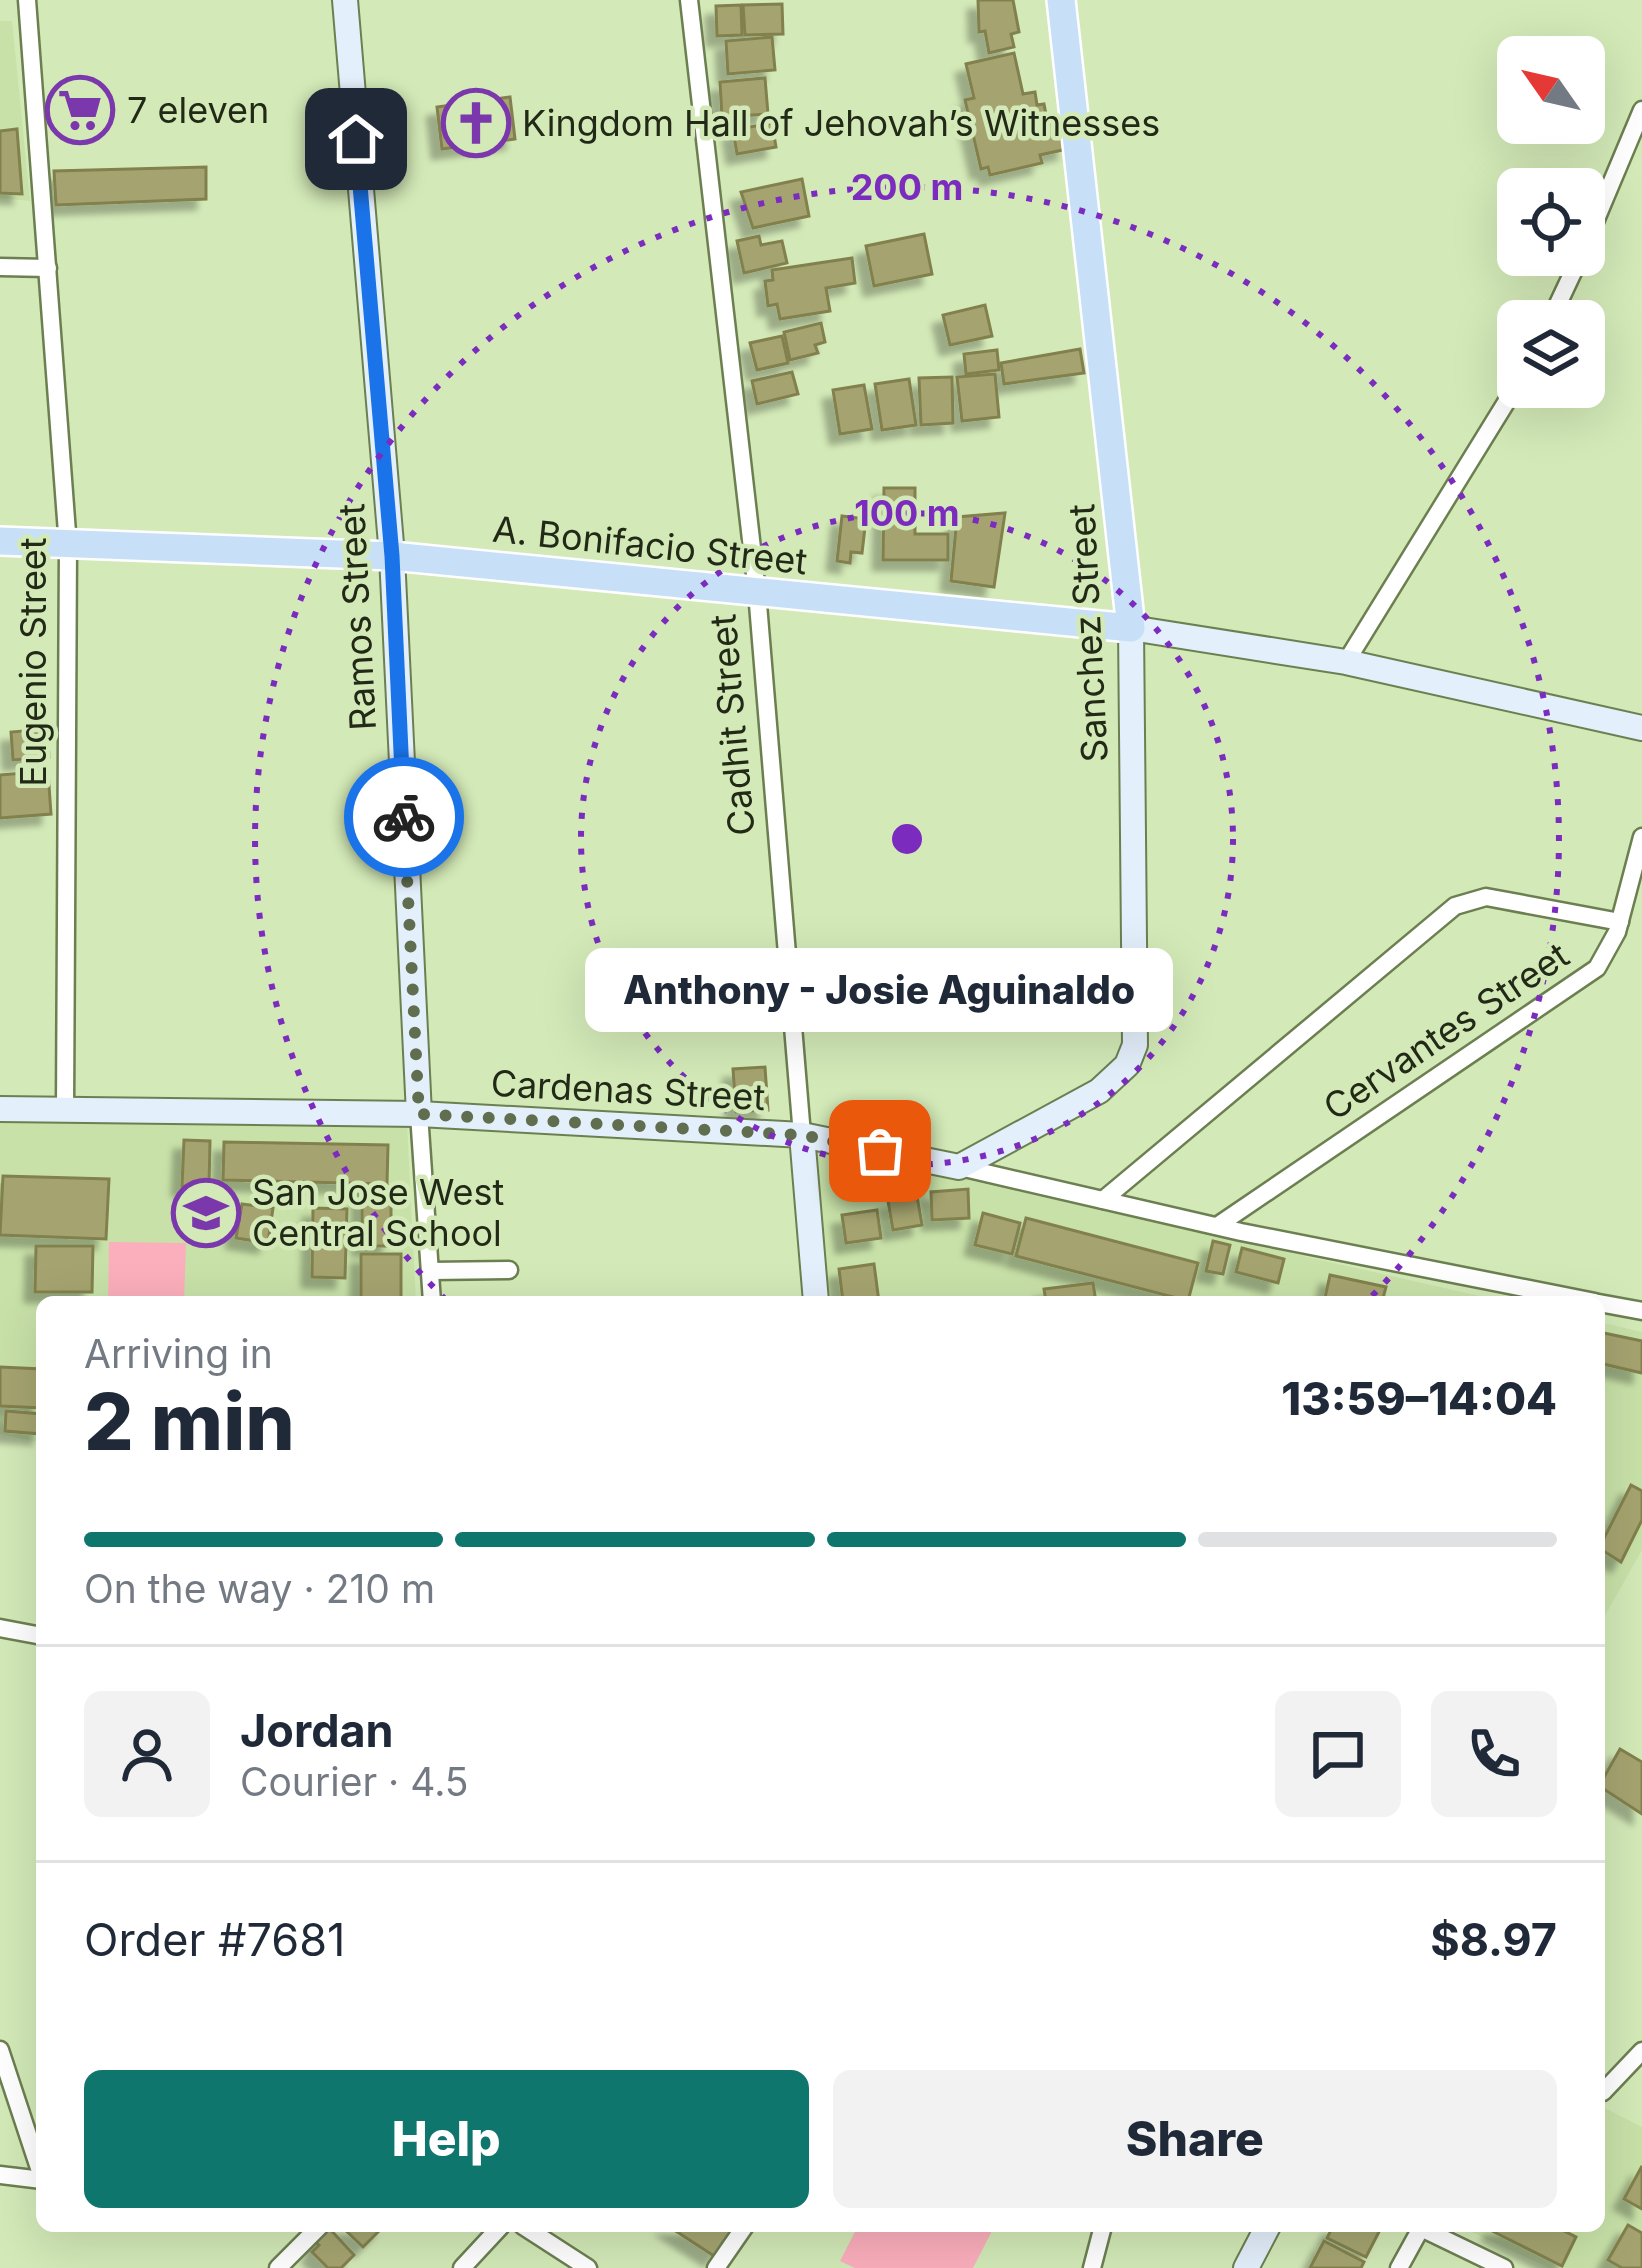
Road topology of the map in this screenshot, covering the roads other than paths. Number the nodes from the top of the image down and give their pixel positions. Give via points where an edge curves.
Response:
1 (27, 0) edge
2 (345, 0) edge
3 (689, 0) edge
4 (1061, 0) edge
5 (1642, 110) edge
6 (1605, 197) edge
7 (0, 267) edge
8 (48, 268) junction
9 (1503, 408) edge
10 (0, 541) edge
11 (68, 546) junction
12 (392, 556) junction
13 (757, 592) junction
14 (1131, 628) junction
15 (1346, 662) junction
16 (1642, 728) edge
17 (1642, 837) edge
18 (1620, 922) junction
19 (0, 1108) edge
20 (65, 1110) junction
21 (419, 1114) junction
22 (802, 1135) junction
23 (959, 1167) junction
24 (1103, 1200) junction
25 (1217, 1226) junction
26 (508, 1270) dead end
27 (430, 1271) junction
28 (432, 1296) edge
29 (815, 1296) edge
30 (1567, 1296) edge
31 (1605, 1304) edge
32 (1642, 1311) edge
33 (0, 1628) edge
34 (36, 1635) edge
35 (0, 2050) edge
36 (1642, 2051) edge
37 (1605, 2090) edge
38 (36, 2161) edge
39 (0, 2175) edge
40 (36, 2178) edge
41 (314, 2232) edge
42 (495, 2232) edge
43 (532, 2232) edge
44 (741, 2232) edge
45 (1099, 2232) edge
46 (1265, 2232) edge
47 (1417, 2232) edge
48 (1429, 2232) edge
49 (278, 2268) edge
50 (462, 2268) edge
51 (588, 2268) edge
52 (716, 2268) edge
53 (1092, 2268) edge
54 (1246, 2268) edge
55 (1399, 2268) edge
56 (1504, 2268) edge

1 - 8 street, Eugenio Street
2 - 12 street, Ramos Street
3 - 13 street, Cadhit Street
4 - 14 main road, Sanchez Street
5 - 6 street
7 - 8 street
8 - 11 street, Eugenio Street
9 - 15 street
10 - 11 main road, A. Bonifacio Street
11 - 12 main road, A. Bonifacio Street
11 - 20 street, Eugenio Street
12 - 13 main road, A. Bonifacio Street
12 - 21 street, Ramos Street
13 - 14 main road, A. Bonifacio Street
13 - 22 street, Cadhit Street
14 - 15 street, A. Bonifacio Street
14 - 23 street, Sanchez Street via 1135,1045 1127,1065 1099,1091
15 - 16 street, A. Bonifacio Street
17 - 18 street, Cervantes Street
18 - 24 street via 1486,897 1455,906
18 - 25 street, Cervantes Street via 1581,981
19 - 20 street, Cardenas Street
20 - 21 street, Cardenas Street
21 - 22 street, Cardenas Street
21 - 27 street, Ramos Street
22 - 23 street, Cardenas Street
22 - 29 street, Cadhit Street
23 - 24 street, Cardenas Street
24 - 25 street, Cardenas Street
25 - 30 street, Cardenas Street
26 - 27 street
27 - 28 street, Ramos Street
31 - 32 street, Cardenas Street
33 - 34 street
35 - 38 street
36 - 37 street
39 - 40 street
41 - 49 street
42 - 50 street
43 - 51 street
44 - 52 street
45 - 53 street
46 - 54 street
47 - 55 street
48 - 56 street

